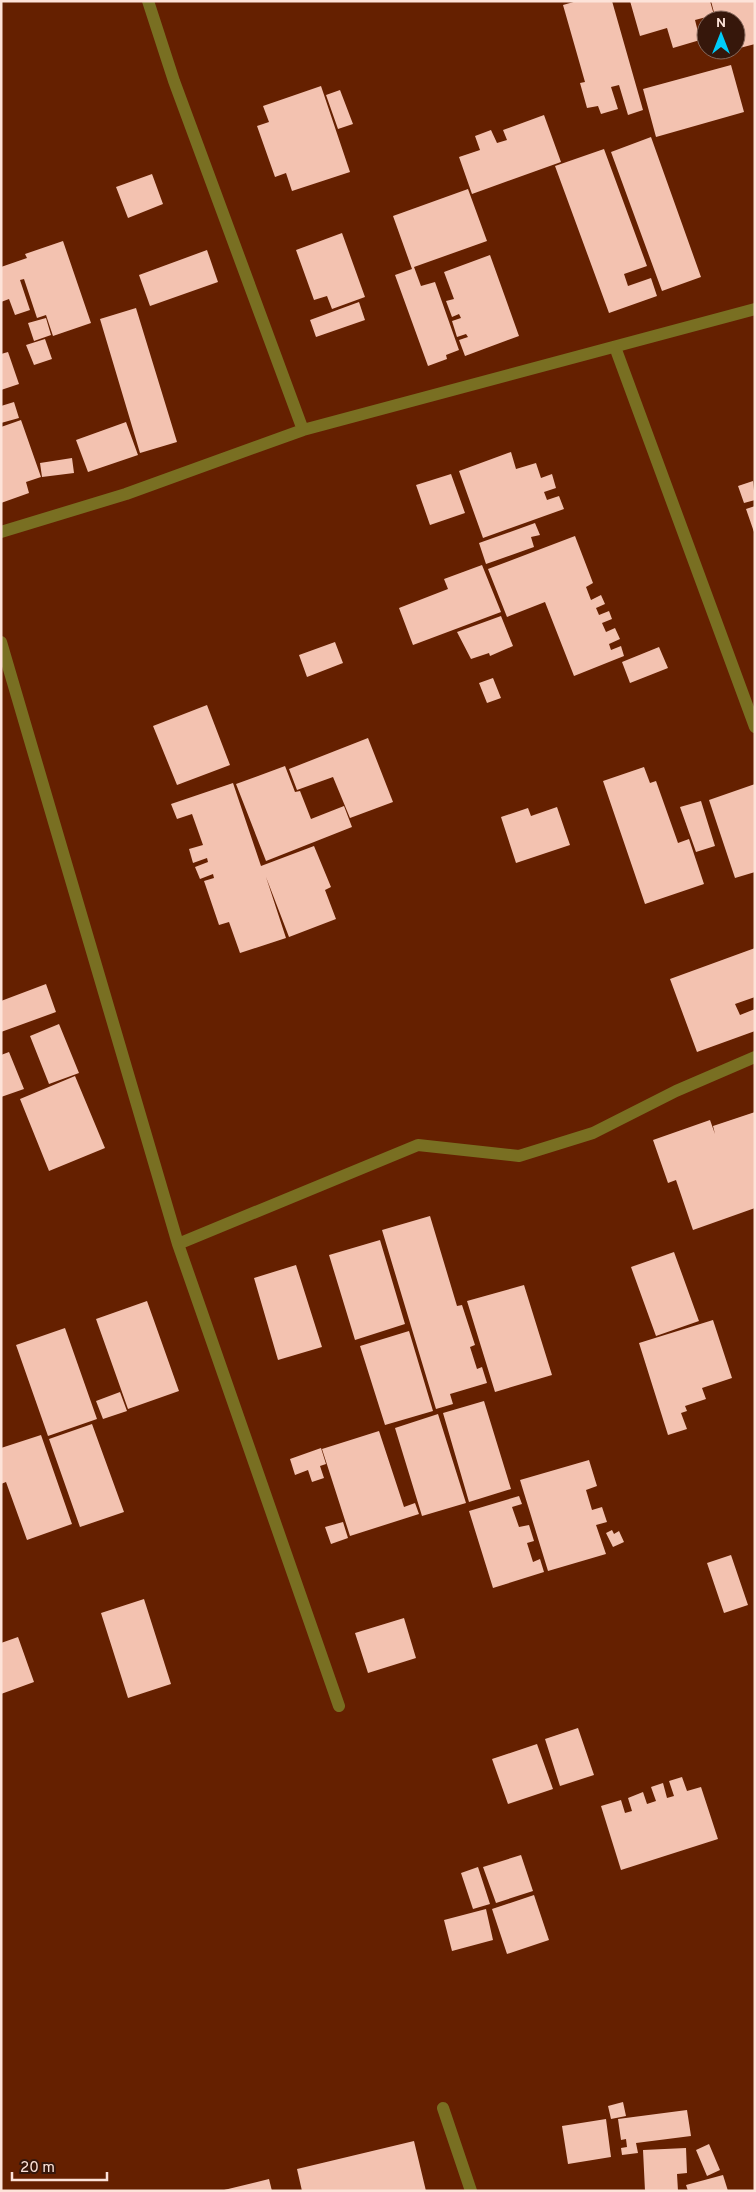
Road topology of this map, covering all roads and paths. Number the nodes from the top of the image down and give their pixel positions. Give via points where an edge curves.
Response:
1 (148, 1) edge
2 (755, 309) edge
3 (616, 347) junction
4 (303, 430) junction
5 (1, 532) edge
6 (1, 642) edge
7 (755, 727) edge
8 (755, 1057) edge
9 (178, 1244) junction
10 (339, 1706) dead end
11 (443, 2108) dead end
12 (471, 2191) edge

1 - 4 street
2 - 3 street
3 - 4 street
3 - 7 street
4 - 5 street via 126,494
6 - 9 street
8 - 9 street via 676,1090 594,1133 519,1156 418,1146
9 - 10 street
11 - 12 street

